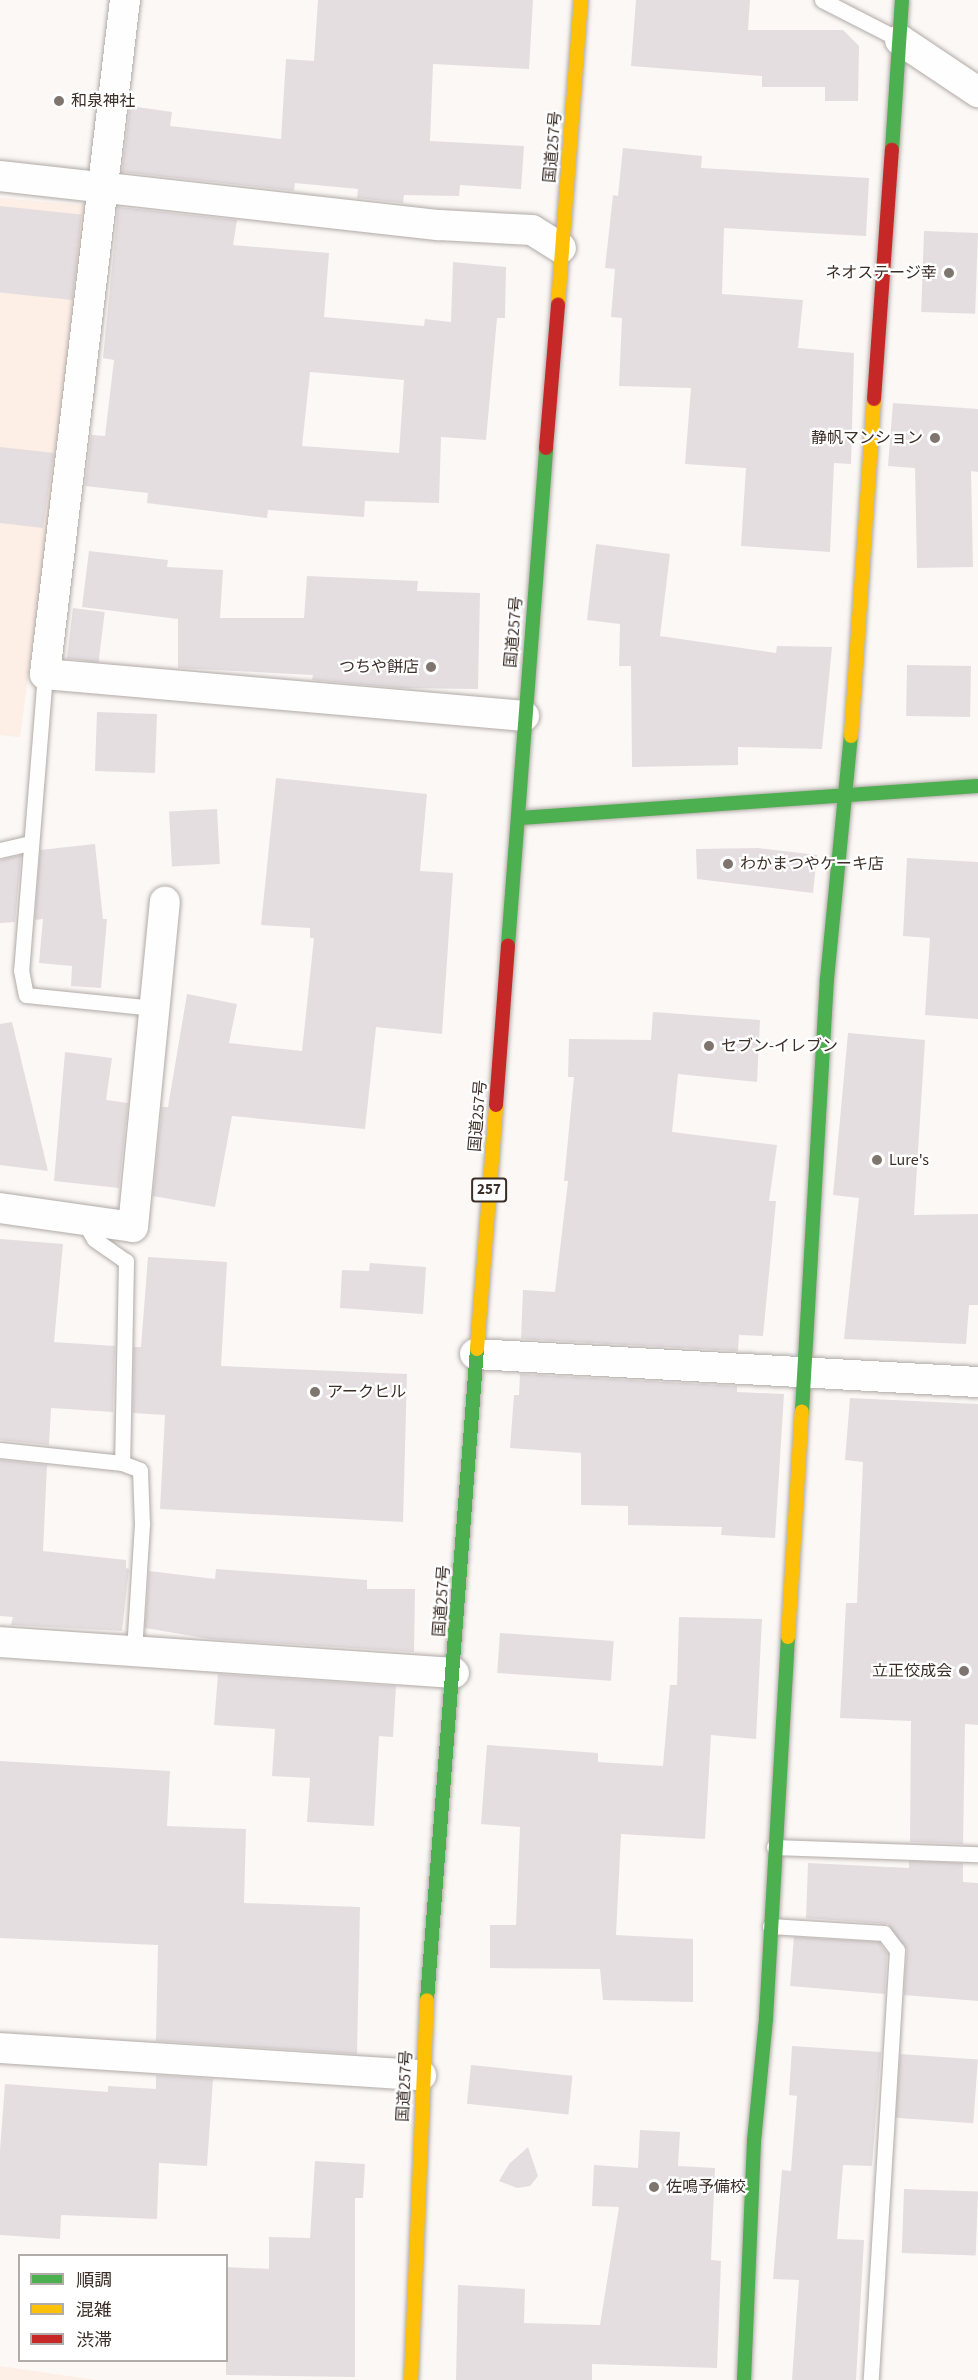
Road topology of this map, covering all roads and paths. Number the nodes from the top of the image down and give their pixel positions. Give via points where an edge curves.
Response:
1 (125, 0) edge
2 (581, 0) edge
3 (822, 0) edge
4 (902, 0) edge
5 (900, 40) junction
6 (978, 92) edge
7 (0, 176) edge
8 (102, 187) junction
9 (561, 248) junction
10 (45, 674) junction
11 (524, 716) junction
12 (978, 786) edge
13 (843, 797) junction
14 (520, 818) junction
15 (31, 843) junction
16 (0, 850) edge
17 (165, 902) dead end
18 (154, 1008) junction
19 (0, 1208) edge
20 (83, 1220) junction
21 (475, 1354) junction
22 (805, 1370) junction
23 (978, 1383) edge
24 (0, 1450) edge
25 (122, 1462) junction
26 (0, 1642) edge
27 (134, 1650) junction
28 (454, 1673) junction
29 (774, 1847) junction
30 (978, 1854) edge
31 (770, 1926) junction
32 (0, 2048) edge
33 (421, 2075) junction
34 (411, 2380) edge
35 (744, 2380) edge
36 (872, 2380) edge

1 - 8 street
2 - 9 main road, 国道257号 / 257
3 - 5 lane
4 - 5 main road
5 - 6 street
5 - 13 main road via 849,759
7 - 8 street
8 - 9 street via 439,225 532,230
8 - 10 street
9 - 11 main road, 国道257号 / 257
10 - 11 street
10 - 15 lane
11 - 14 main road, 国道257号 / 257
12 - 13 main road
13 - 14 main road
13 - 22 main road via 825,1003
14 - 21 main road, 国道257号 / 257
15 - 16 lane
15 - 18 lane via 21,970 26,995
17 - 18 street
18 - 20 street via 133,1227
19 - 20 street
20 - 25 lane via 94,1239 126,1261
21 - 22 street
21 - 28 main road, 国道257号 / 257
22 - 23 street
22 - 29 main road
24 - 25 lane
25 - 27 lane via 140,1470 142,1524
26 - 27 street
27 - 28 street
28 - 33 main road, 国道257号 / 257
29 - 30 lane
29 - 31 main road
31 - 35 main road via 754,2141
31 - 36 lane via 884,1933 897,1950
32 - 33 street
33 - 34 main road, 国道257号 / 257

